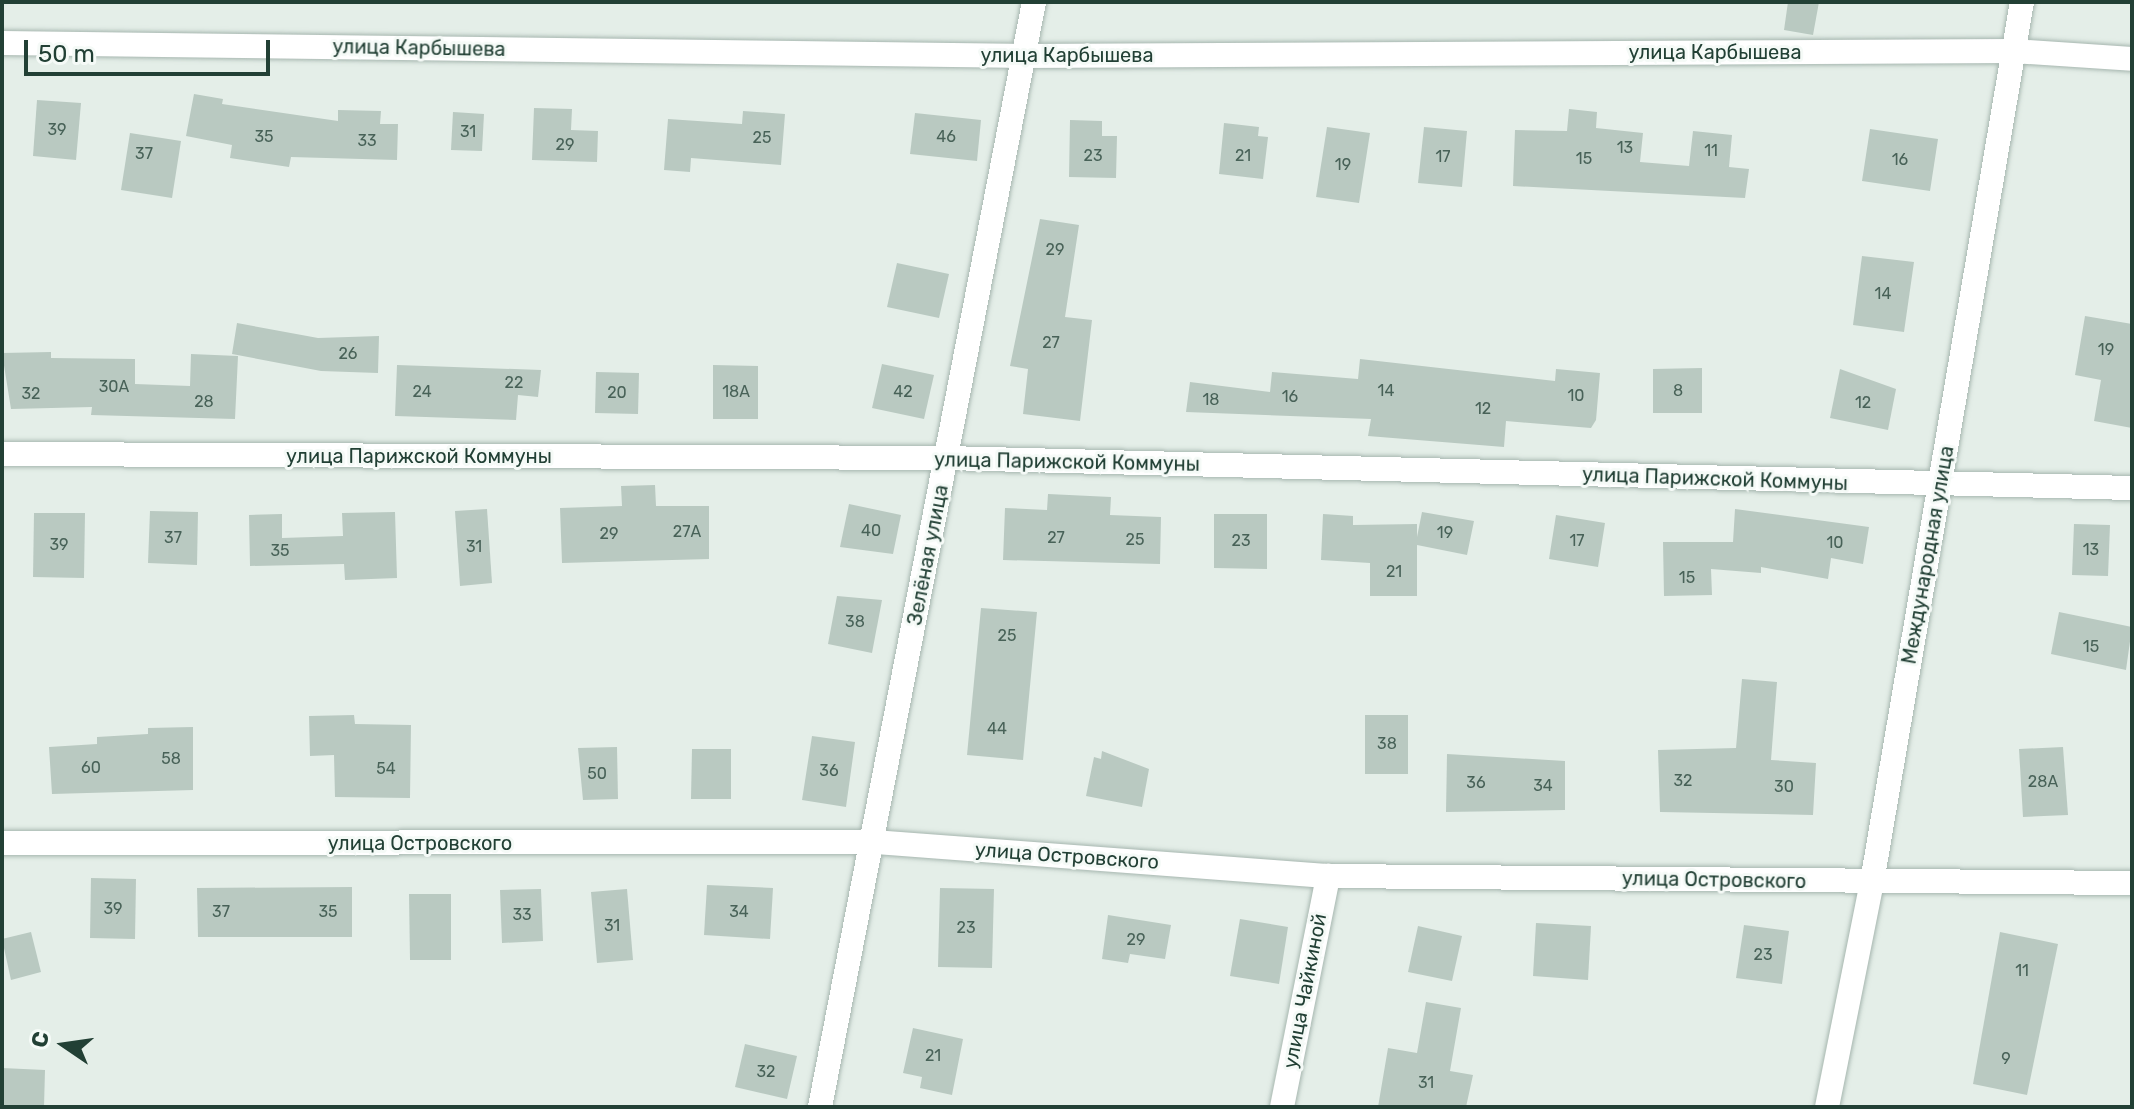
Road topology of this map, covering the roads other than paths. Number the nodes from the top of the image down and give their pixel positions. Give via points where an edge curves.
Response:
1 (1034, 2) edge
2 (2022, 2) edge
3 (2, 43) edge
4 (2013, 51) junction
5 (1023, 56) junction
6 (2132, 59) edge
7 (2, 454) edge
8 (946, 458) junction
9 (1940, 485) junction
10 (2132, 488) edge
11 (875, 842) junction
12 (2, 843) edge
13 (1328, 876) junction
14 (1872, 882) junction
15 (2132, 883) edge
16 (820, 1107) edge
17 (1282, 1107) edge
18 (1827, 1107) edge

1 - 5 street, Зелёная улица
2 - 4 street, Международная улица
3 - 5 street, улица Карбышева
4 - 5 street, улица Карбышева
4 - 6 street, улица Карбышева
4 - 9 street, Международная улица
5 - 8 street, Зелёная улица
7 - 8 street, улица Парижской Коммуны
8 - 9 street, улица Парижской Коммуны
8 - 11 street, Зелёная улица
9 - 10 street, улица Парижской Коммуны
9 - 14 street, Международная улица
11 - 12 street, улица Островского
11 - 13 street, улица Островского
11 - 16 street, Зелёная улица
13 - 14 street, улица Островского
13 - 17 street, улица Чайкиной
14 - 15 street, улица Островского
14 - 18 street, Международная улица

